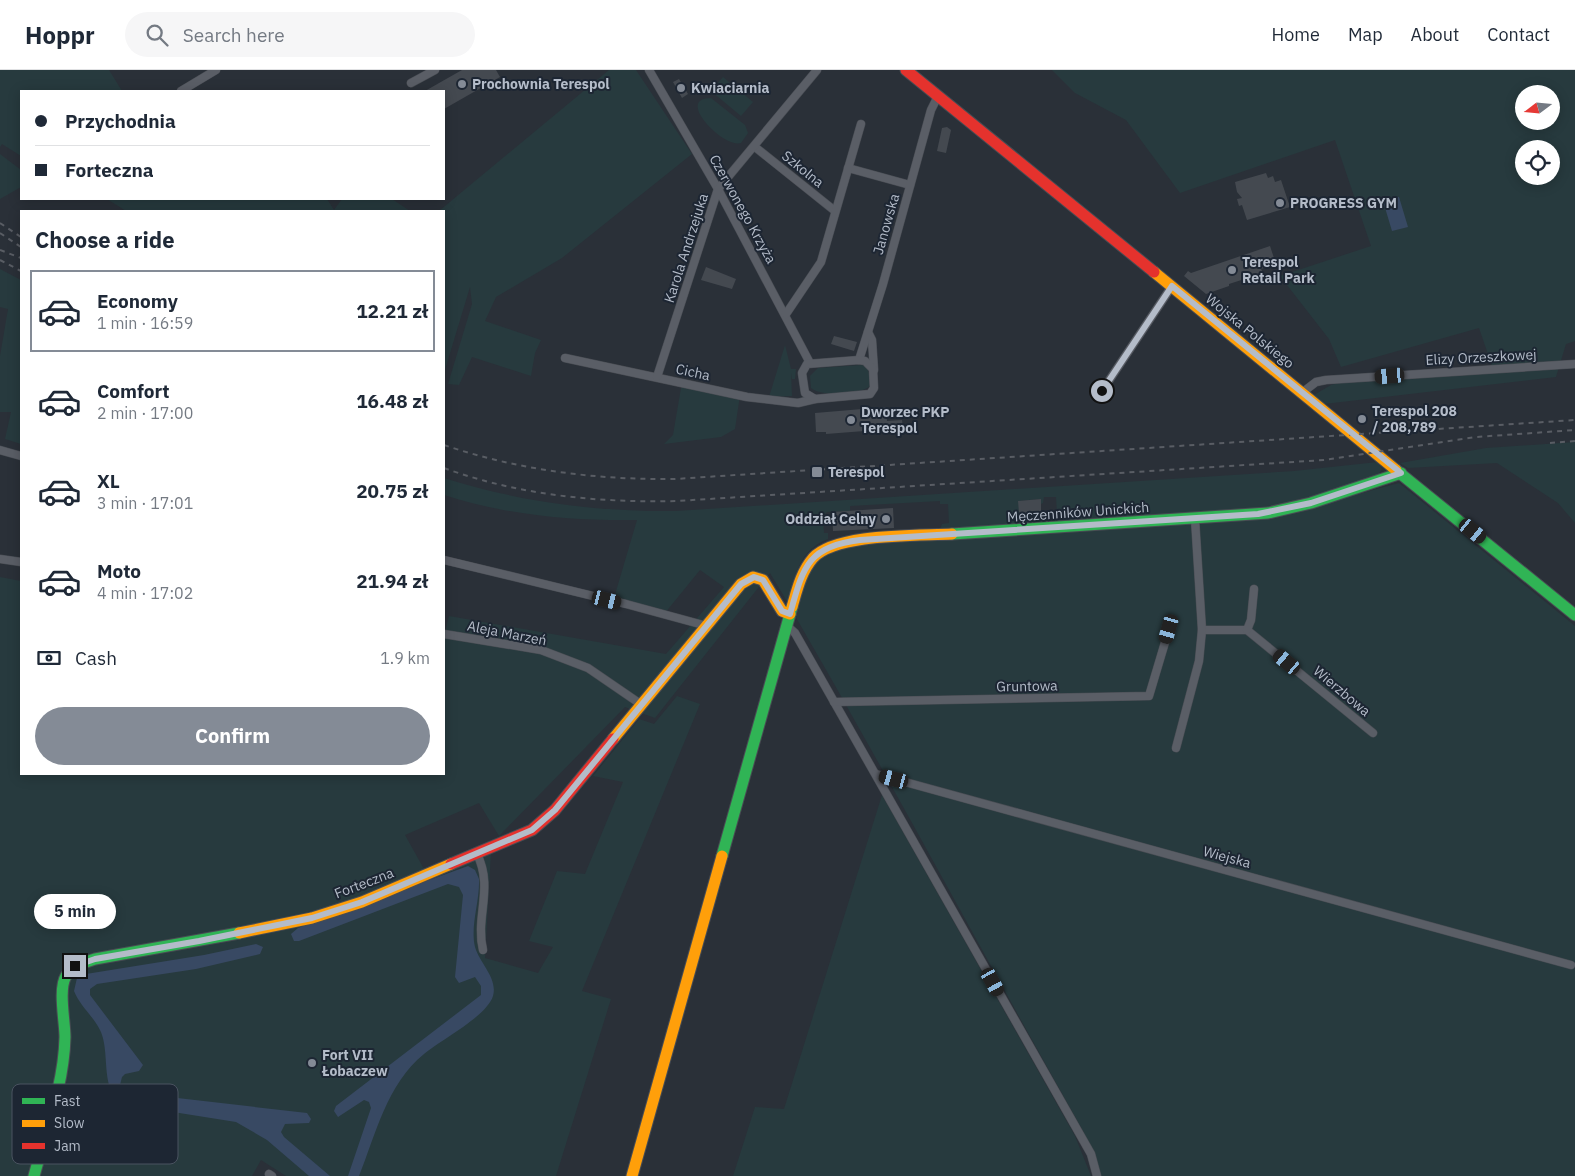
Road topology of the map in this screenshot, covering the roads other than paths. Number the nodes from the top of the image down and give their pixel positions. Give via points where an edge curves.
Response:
1 (216, 70) edge
2 (435, 70) edge
3 (649, 70) edge
4 (818, 70) edge
5 (906, 70) edge
6 (411, 84) dead end
7 (183, 90) edge
8 (938, 96) junction
9 (861, 124) dead end
10 (755, 147) junction
11 (848, 168) junction
12 (910, 186) junction
13 (718, 189) junction
14 (835, 211) junction
15 (1172, 286) junction
16 (786, 314) junction
17 (868, 332) junction
18 (565, 358) dead end
19 (859, 360) junction
20 (810, 363) junction
21 (1575, 364) edge
22 (874, 372) junction
23 (657, 377) junction
24 (1102, 391) dead end
25 (1303, 392) junction
26 (815, 399) junction
27 (0, 450) edge
28 (20, 456) edge
29 (1401, 473) junction
30 (1195, 519) junction
31 (0, 559) edge
32 (445, 560) edge
33 (20, 562) edge
34 (1254, 590) dead end
35 (791, 611) junction
36 (1575, 615) edge
37 (707, 626) junction
38 (787, 626) junction
39 (1169, 629) dead end
40 (1202, 630) junction
41 (1247, 630) junction
42 (445, 634) edge
43 (834, 702) junction
44 (640, 708) junction
45 (1373, 733) dead end
46 (1176, 748) dead end
47 (876, 774) junction
48 (477, 854) junction
49 (483, 950) dead end
50 (1571, 964) dead end
51 (59, 1084) edge
52 (632, 1176) edge
53 (1097, 1176) edge

1 - 7 street
2 - 6 street
3 - 13 street, Czerwonego Krzyża
4 - 10 street, Karola Andrzejuka
5 - 8 main road, Wojska Polskiego
8 - 12 street, Janowska via 931,110
8 - 15 main road, Wojska Polskiego
9 - 11 street
10 - 13 street, Karola Andrzejuka
10 - 14 street, Szkolna
11 - 12 street
11 - 14 street
12 - 17 street, Janowska
13 - 16 street, Czerwonego Krzyża
13 - 23 street, Karola Andrzejuka
14 - 16 street via 821,262
15 - 24 street
15 - 25 main road, Wojska Polskiego
16 - 20 street, Czerwonego Krzyża
17 - 19 street, Janowska
17 - 22 street, Cicha via 872,340
18 - 23 street, Cicha
19 - 20 street
19 - 22 street via 868,363
20 - 26 street via 803,370 803,386 807,395
21 - 25 street, Elizy Orzeszkowej via 1326,380 1316,382
22 - 26 street, Cicha via 874,388 868,395
23 - 26 street, Cicha via 747,397 798,403
25 - 29 main road, Wojska Polskiego
27 - 28 street
29 - 30 main road, Męczenników Unickich via 1289,509
29 - 36 main road, Wojska Polskiego
30 - 35 main road, Męczenników Unickich via 843,542 821,550 807,564
30 - 40 street
31 - 33 street
32 - 37 street
34 - 41 street
35 - 37 main road, Forteczna via 782,611 763,580 754,577 741,584
35 - 38 main road, Męczenników Unickich
37 - 44 main road, Forteczna
38 - 43 street via 795,633
38 - 52 main road, Męczenników Unickich
39 - 43 street, Gruntowa via 1149,696
40 - 41 street
40 - 46 street via 1199,661
41 - 45 street, Wierzbowa
42 - 44 street, Aleja Marzeń via 541,650 588,668
43 - 47 street
44 - 48 main road, Forteczna via 555,810 532,830
47 - 50 street, Wiejska
47 - 53 street via 1091,1154
48 - 49 street via 485,874 486,896 480,941
48 - 51 main road, Forteczna via 362,902 312,918 95,959 75,966 66,977 63,994 65,1038

